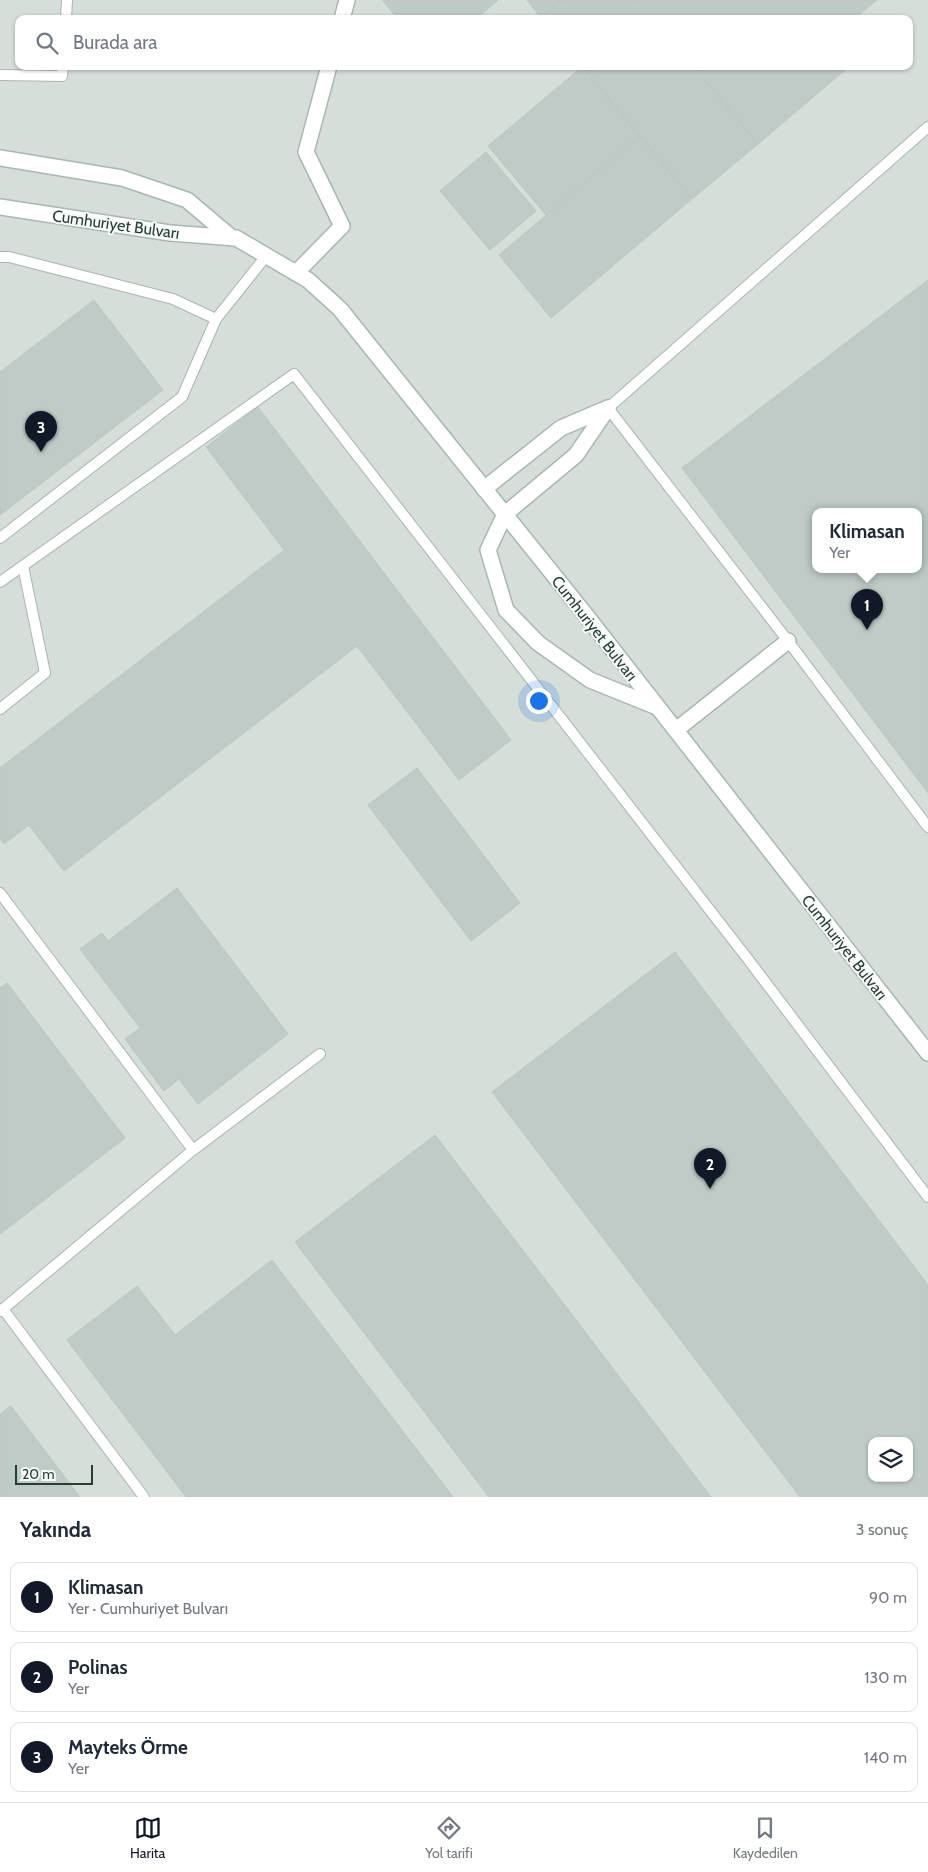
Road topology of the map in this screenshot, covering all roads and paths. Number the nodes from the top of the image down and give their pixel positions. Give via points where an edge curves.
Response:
1 (67, 0) edge
2 (346, 0) edge
3 (66, 15) edge
4 (343, 15) edge
5 (63, 70) edge
6 (328, 70) edge
7 (0, 75) edge
8 (928, 127) edge
9 (0, 158) edge
10 (0, 207) edge
11 (232, 238) junction
12 (267, 255) junction
13 (0, 257) edge
14 (296, 273) junction
15 (216, 319) junction
16 (608, 408) junction
17 (484, 489) junction
18 (505, 514) junction
19 (0, 538) edge
20 (23, 566) junction
21 (0, 582) edge
22 (788, 641) junction
23 (657, 707) junction
24 (0, 709) edge
25 (676, 730) junction
26 (928, 827) edge
27 (0, 893) edge
28 (928, 1053) edge
29 (320, 1054) dead end
30 (193, 1150) junction
31 (928, 1197) edge
32 (1, 1310) edge
33 (144, 1497) edge

1 - 3 lane
2 - 4 street
5 - 7 lane via 62,76
6 - 14 street via 306,152 342,226
8 - 16 lane
9 - 11 street, Cumhuriyet Bulvarı via 122,178 187,200
10 - 11 street, Cumhuriyet Bulvarı via 170,234
11 - 12 street, Cumhuriyet Bulvarı
12 - 14 street, Cumhuriyet Bulvarı
12 - 15 lane
13 - 15 lane via 173,299
14 - 17 street, Cumhuriyet Bulvarı via 340,310
15 - 19 lane via 182,397
16 - 17 street via 562,428
16 - 18 street via 576,455
16 - 22 lane
17 - 18 street, Cumhuriyet Bulvarı
18 - 23 street, Cumhuriyet Bulvarı
18 - 23 street via 488,550 506,610 538,642 590,680
20 - 21 lane
20 - 24 lane via 45,673
20 - 31 lane via 294,374
22 - 25 street
22 - 26 lane
23 - 25 street, Cumhuriyet Bulvarı
25 - 28 street, Cumhuriyet Bulvarı
27 - 30 lane
29 - 30 lane
30 - 32 lane
32 - 33 lane

